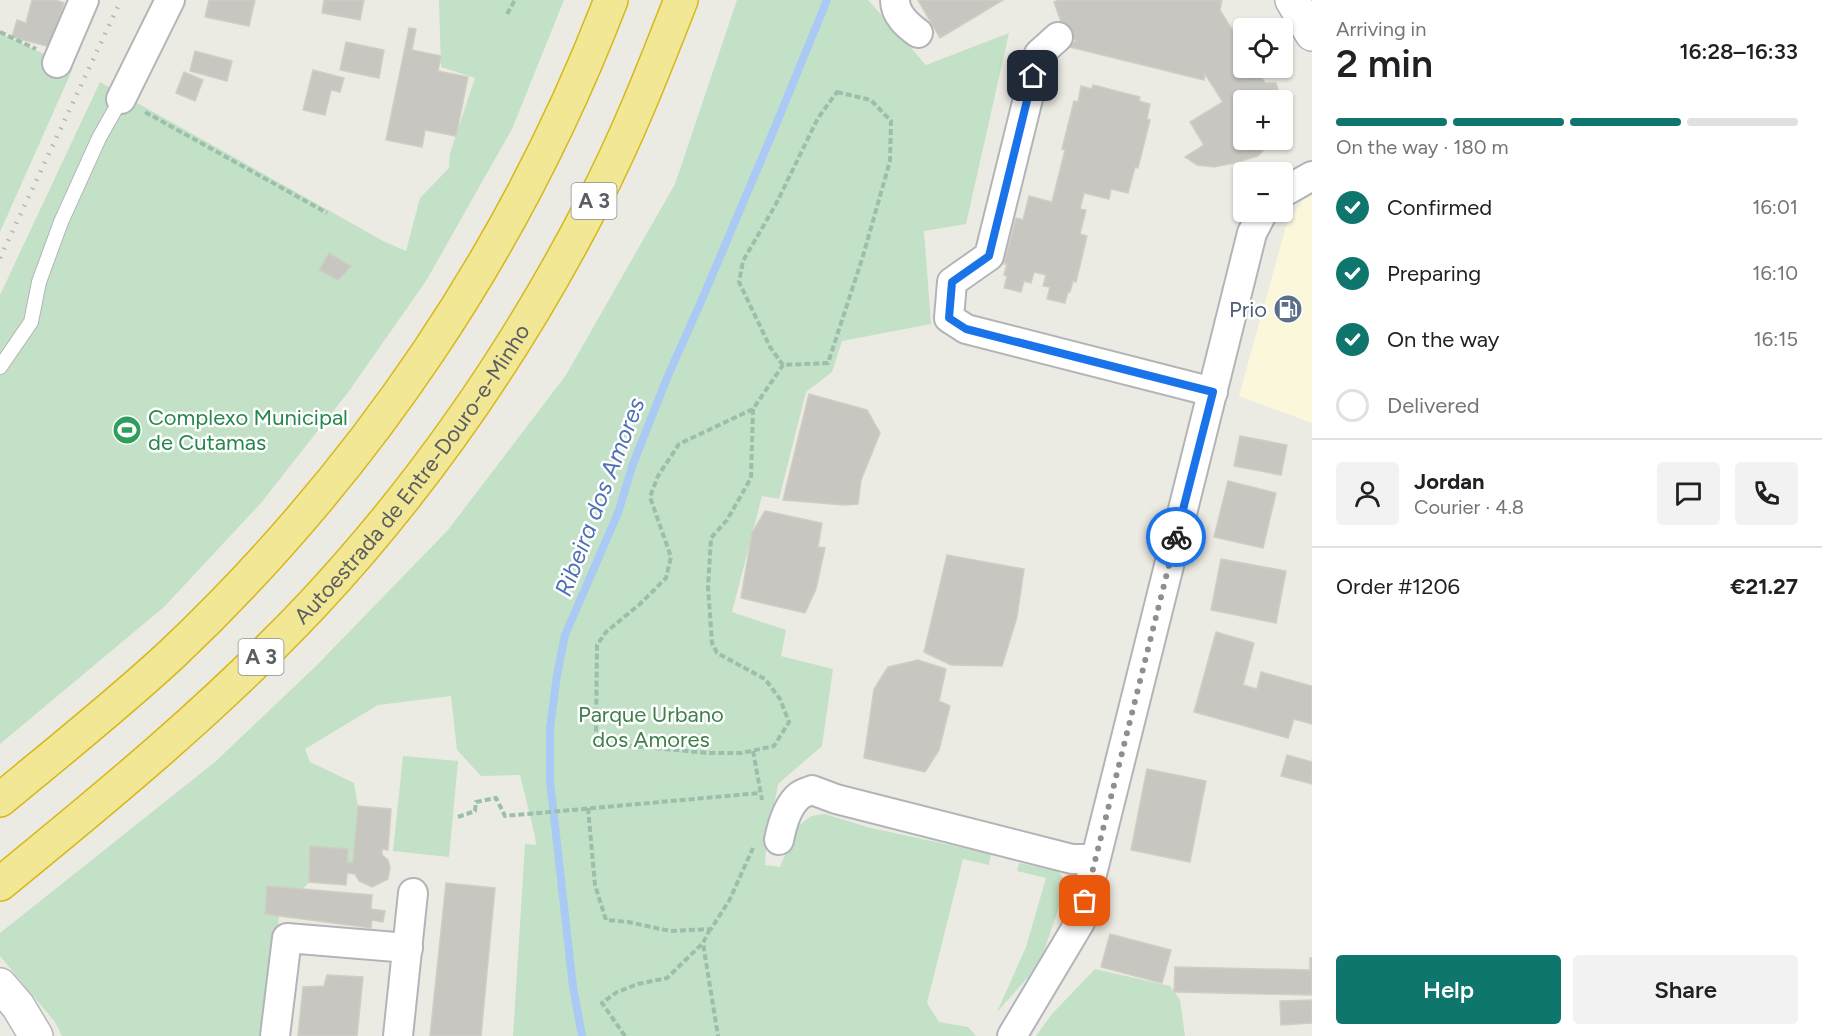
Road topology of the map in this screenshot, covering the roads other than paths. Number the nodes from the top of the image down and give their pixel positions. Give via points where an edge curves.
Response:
1 (84, 0) edge
2 (170, 0) edge
3 (611, 0) edge
4 (681, 0) edge
5 (895, 0) edge
6 (1292, 0) edge
7 (918, 33) dead end
8 (1312, 34) edge
9 (1058, 37) dead end
10 (57, 61) road end
11 (121, 99) joint
12 (1312, 176) edge
13 (1293, 187) edge
14 (1258, 222) edge
15 (0, 367) edge
16 (1213, 392) junction
17 (0, 800) edge
18 (768, 839) road end
19 (1095, 859) junction
20 (0, 884) edge
21 (413, 893) dead end
22 (408, 948) junction
23 (9, 996) edge
24 (36, 1036) edge
25 (275, 1036) edge
26 (398, 1036) edge
27 (1012, 1036) edge

1 - 10 street
2 - 11 street
3 - 17 highway via 579,80 531,181 449,322 386,413 285,539 210,616 130,691
4 - 20 highway, Autoestrada de Entre-Douro-e-Minho / A 3 via 650,80 593,203 508,350 416,482 312,605 236,682 154,757
5 - 7 street via 895,9
6 - 8 street
9 - 16 street via 1039,54 989,256 952,282 949,318 966,329
11 - 15 lane via 62,222 39,282 31,322
12 - 13 street
14 - 16 street
16 - 19 street
18 - 19 street via 800,795 812,790 1072,859
19 - 27 street via 1080,922
21 - 22 street
22 - 25 street via 286,938
22 - 26 street
23 - 24 street

